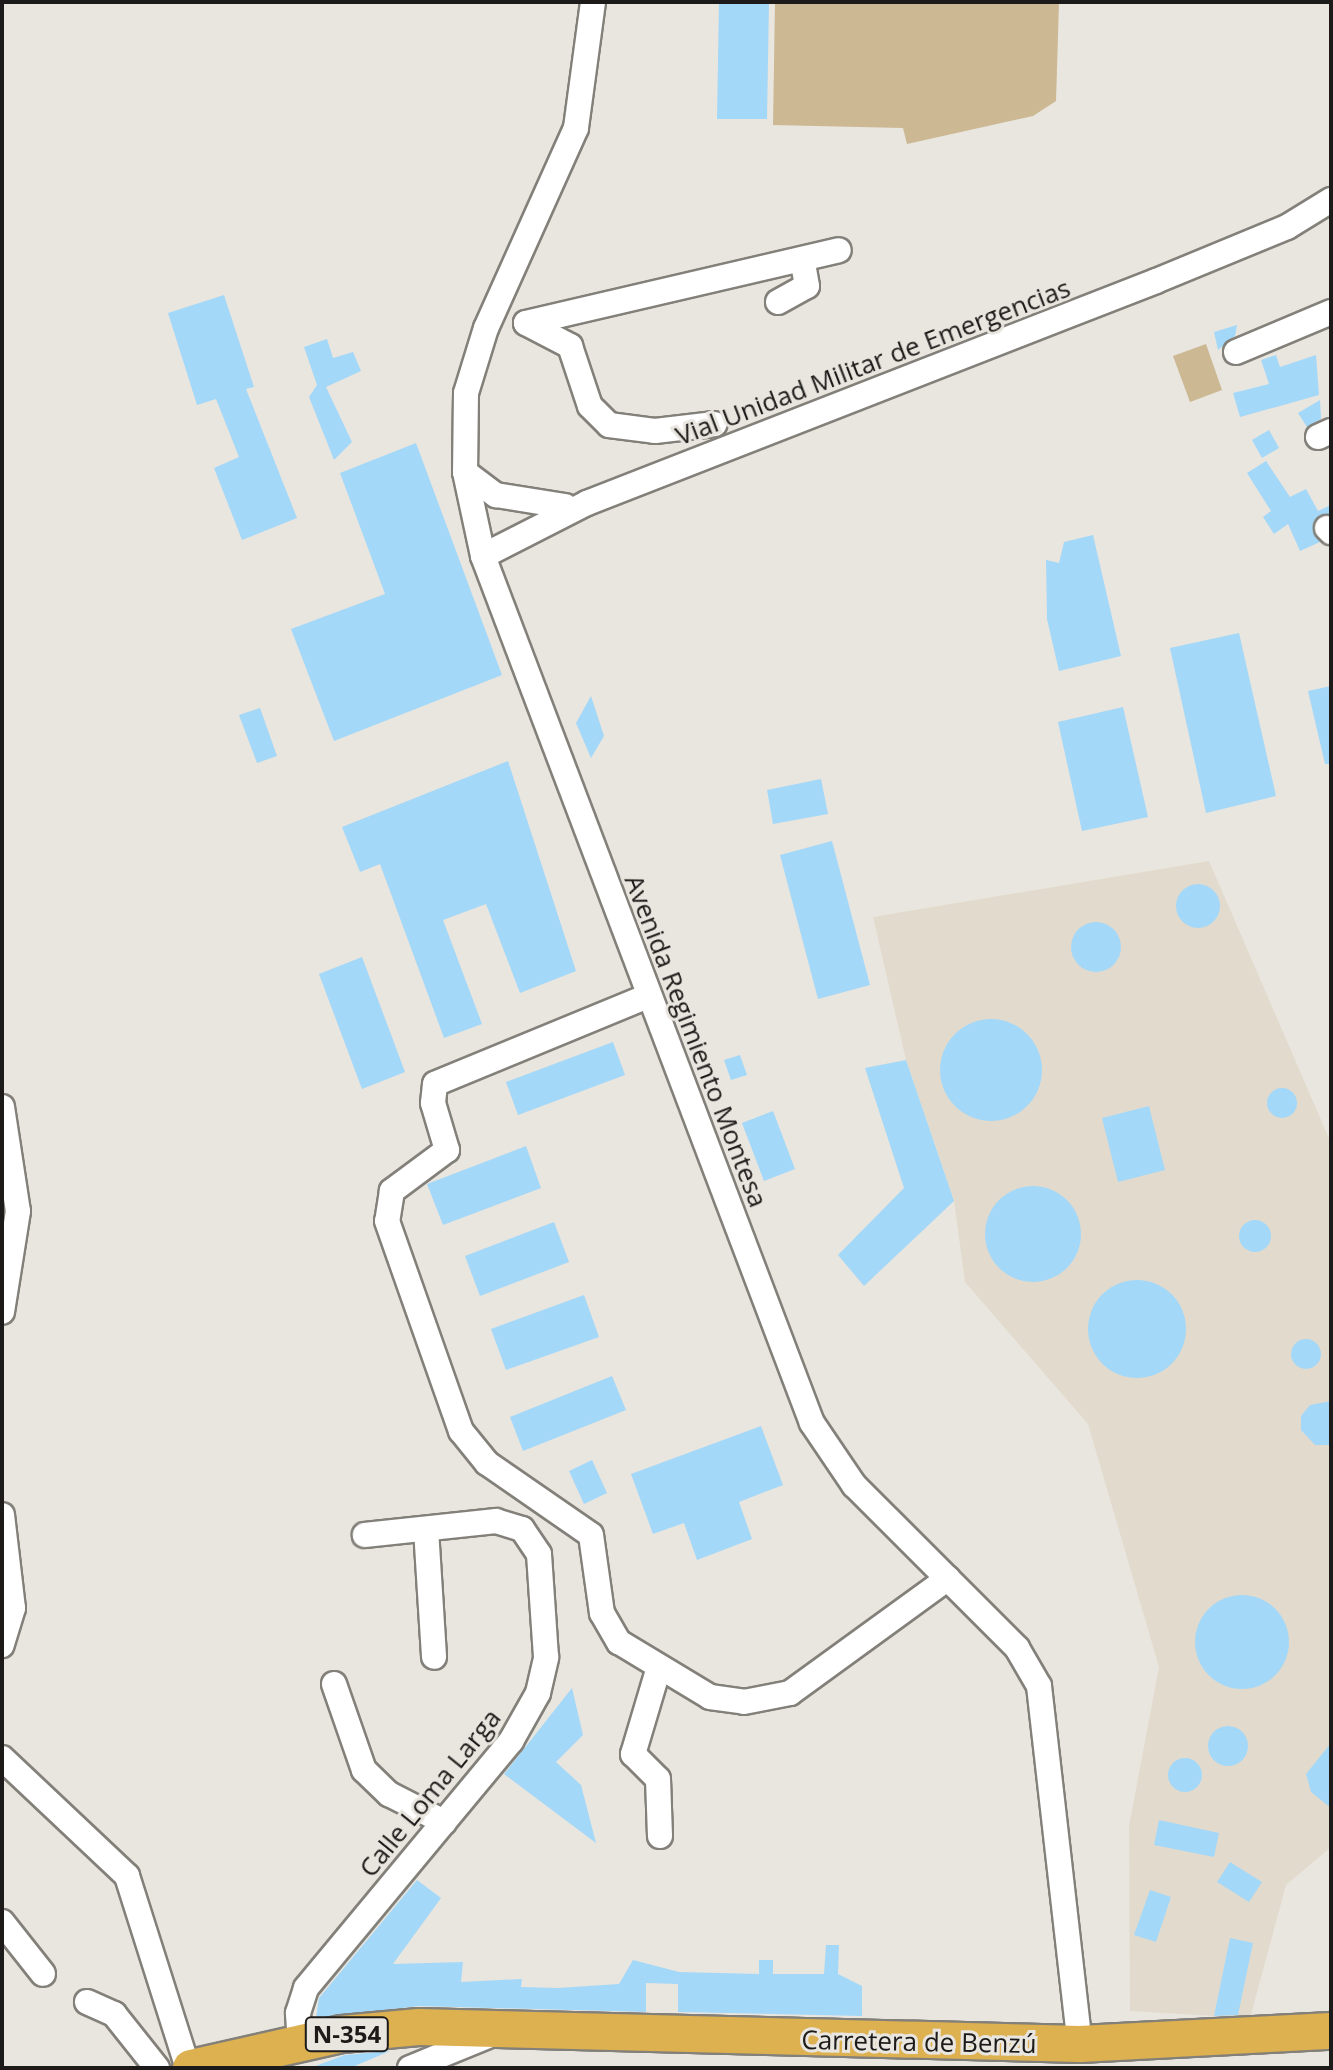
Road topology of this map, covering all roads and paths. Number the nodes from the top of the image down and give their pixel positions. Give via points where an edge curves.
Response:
1 (593, 2) edge
2 (1331, 200) edge
3 (1331, 219) edge
4 (1287, 227) junction
5 (839, 250) dead end
6 (803, 263) junction
7 (778, 302) dead end
8 (494, 312) junction
9 (1331, 312) edge
10 (526, 323) junction
11 (1236, 352) dead end
12 (715, 424) dead end
13 (465, 472) junction
14 (587, 503) junction
15 (524, 505) junction
16 (476, 523) junction
17 (483, 556) junction
18 (648, 996) junction
19 (2, 1107) edge
20 (2, 1312) edge
21 (2, 1515) edge
22 (426, 1529) junction
23 (365, 1535) dead end
24 (948, 1578) junction
25 (2, 1645) edge
26 (434, 1657) dead end
27 (659, 1667) junction
28 (334, 1684) dead end
29 (2, 1758) edge
30 (444, 1822) junction
31 (660, 1836) dead end
32 (2, 1922) edge
33 (43, 1974) dead end
34 (87, 2002) dead end
35 (395, 2028) junction
36 (507, 2029) junction
37 (1331, 2031) edge
38 (300, 2043) junction
39 (1080, 2044) junction
40 (157, 2068) edge
41 (190, 2068) edge
42 (407, 2068) edge

1 - 8 street, Avenida Regimiento Montesa via 576,128
2 - 4 street, Vial Unidad Militar de Emergencias
3 - 4 street, Vial Unidad Militar de Emergencias
4 - 14 street, Vial Unidad Militar de Emergencias
5 - 6 street
6 - 7 street via 807,286
6 - 10 street
8 - 10 street
8 - 13 street, Avenida Regimiento Montesa via 466,393
9 - 11 street
10 - 12 street via 570,346 590,406 609,425 655,431
13 - 15 street
13 - 16 street, Avenida Regimiento Montesa
14 - 15 street
14 - 17 street, Vial Unidad Militar de Emergencias
15 - 16 street
16 - 17 street, Avenida Regimiento Montesa
17 - 18 street, Avenida Regimiento Montesa
18 - 24 street, Avenida Regimiento Montesa via 812,1423 854,1485
18 - 27 street via 440,1078 432,1097 447,1136 445,1157 398,1184 387,1208 466,1440 487,1463 582,1524 591,1535 607,1624
19 - 20 street via 18,1211
21 - 25 street via 13,1608
22 - 23 street, Calle Loma Larga
22 - 26 street
22 - 30 street, Calle Loma Larga via 514,1525 535,1544 542,1579 546,1657 538,1693 511,1741
24 - 27 street via 803,1686 776,1698 710,1697
24 - 39 street, Avenida Regimiento Montesa via 1017,1648 1043,1698
27 - 31 street via 633,1754 658,1779
28 - 30 street via 364,1770 389,1794
29 - 41 street via 127,1876
30 - 38 street, Calle Loma Larga via 306,1988 298,2013
32 - 33 street
34 - 40 street via 114,2014
35 - 36 highway, N-354
35 - 38 highway, N-354
35 - 42 street
36 - 39 highway, Carretera de Benzú / N-354
36 - 42 street
37 - 39 highway, Carretera de Benzú / N-354
38 - 41 highway, N-354

